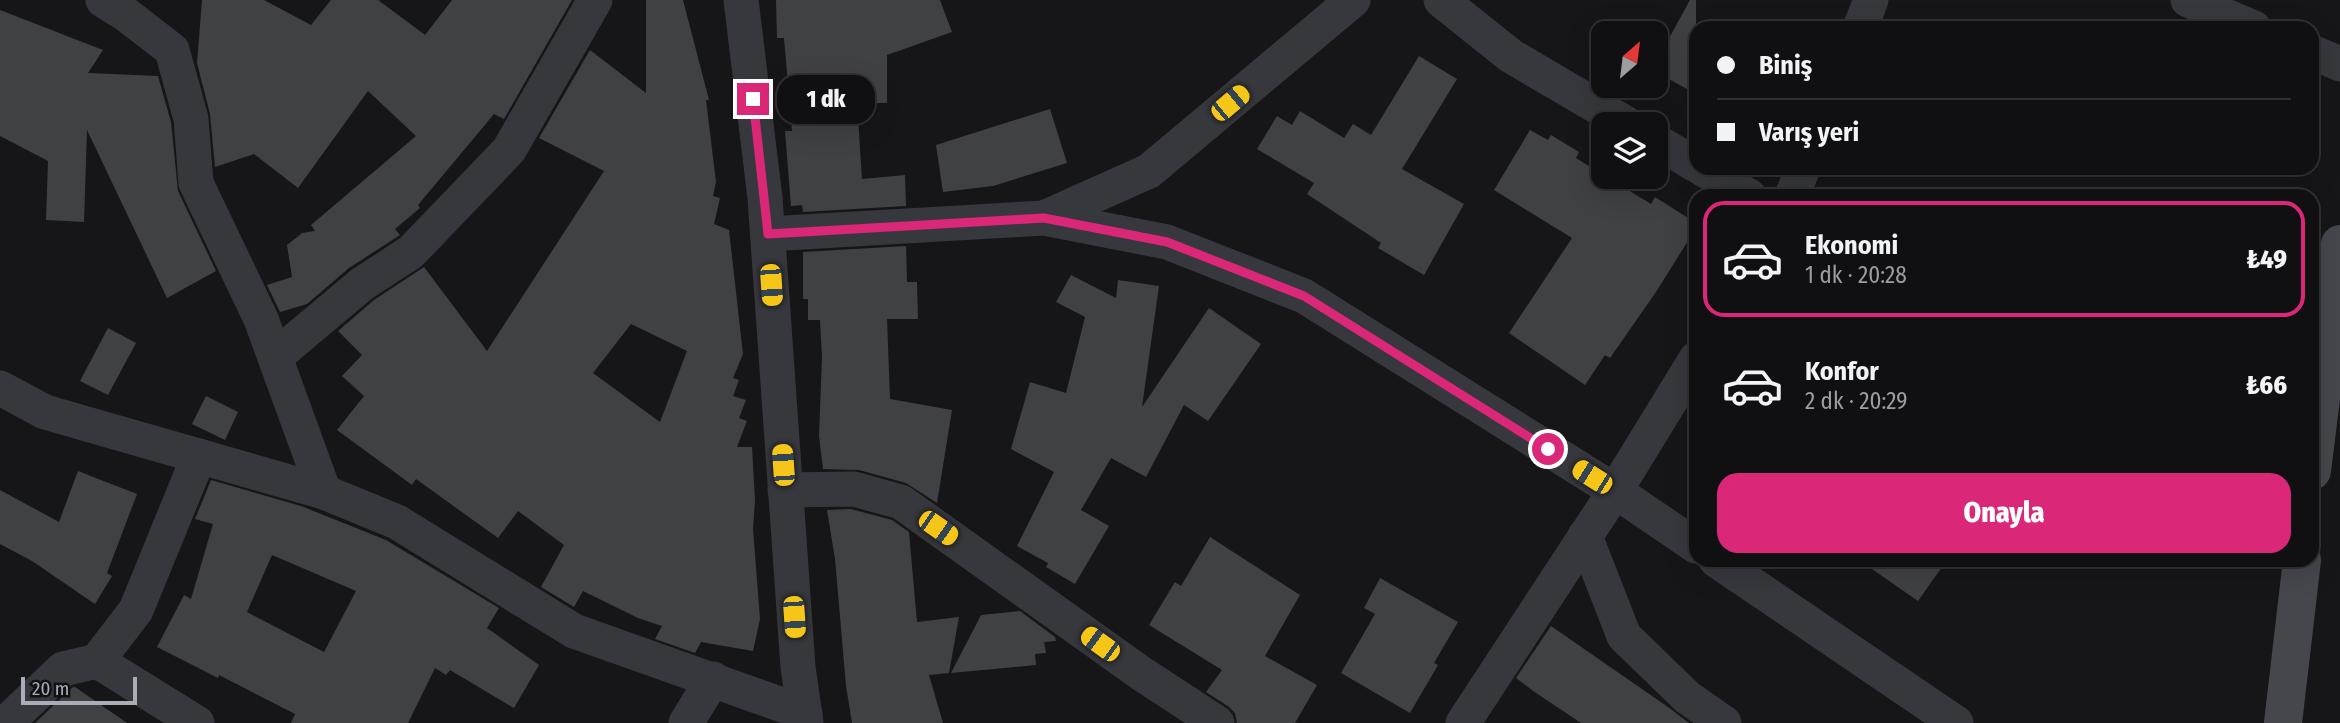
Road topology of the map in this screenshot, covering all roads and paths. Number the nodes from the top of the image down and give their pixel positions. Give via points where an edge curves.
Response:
1 (103, 0) edge
2 (595, 0) edge
3 (741, 0) edge
4 (1353, 0) edge
5 (1441, 0) edge
6 (1871, 0) edge
7 (2188, 0) edge
8 (1863, 21) edge
9 (2238, 21) edge
10 (2319, 55) edge
11 (2340, 64) edge
12 (1607, 112) edge
13 (1668, 148) edge
14 (1689, 161) edge
15 (1713, 175) edge
16 (1737, 189) edge
17 (1044, 218) junction
18 (768, 234) junction
19 (2340, 244) edge
20 (275, 357) junction
21 (1689, 370) edge
22 (0, 388) edge
23 (2319, 388) edge
24 (199, 456) junction
25 (785, 490) junction
26 (1615, 491) junction
27 (324, 492) junction
28 (1585, 536) junction
29 (1689, 541) edge
30 (1726, 567) edge
31 (2301, 567) edge
32 (97, 661) junction
33 (713, 679) junction
34 (805, 718) edge
35 (6, 723) edge
36 (197, 723) edge
37 (686, 723) edge
38 (1217, 723) edge
39 (1463, 723) edge
40 (1724, 723) edge
41 (1956, 723) edge
42 (2283, 723) edge

1 - 20 street via 172,50 191,119 196,183
2 - 20 street via 509,150 411,252 362,284
3 - 18 street
4 - 17 street via 1149,171
5 - 12 street via 1511,56
6 - 8 street
7 - 9 street
10 - 11 street
13 - 14 street
15 - 16 street
17 - 18 street
17 - 26 street via 1167,242 1304,296
18 - 25 street
19 - 23 main road
20 - 27 street
21 - 26 street
22 - 24 street via 44,412
24 - 27 street
24 - 32 street via 136,610
25 - 34 street via 797,667
25 - 38 street via 854,489 901,502
26 - 28 street
26 - 29 street
27 - 33 street via 397,522 574,631
28 - 39 street
28 - 40 street via 1624,636 1687,697
30 - 41 street
31 - 42 main road
32 - 35 street via 63,669
32 - 36 street
33 - 34 street
33 - 37 street

